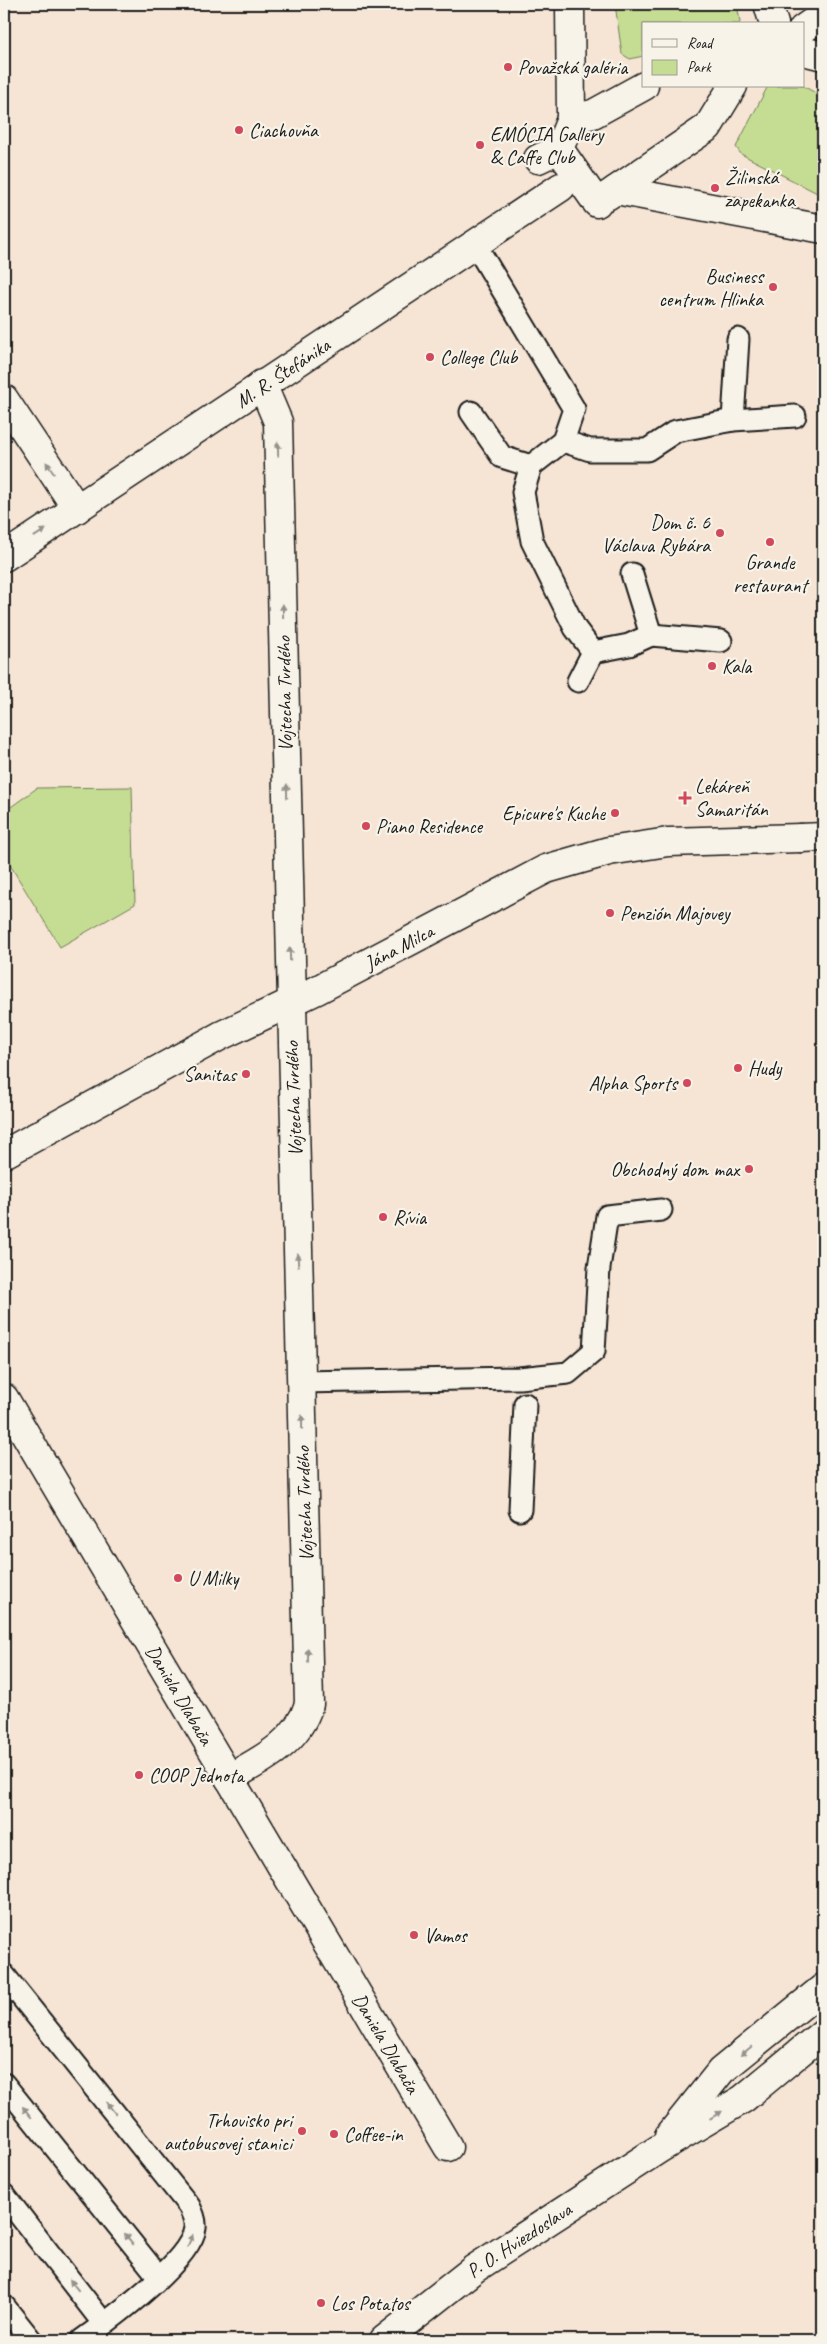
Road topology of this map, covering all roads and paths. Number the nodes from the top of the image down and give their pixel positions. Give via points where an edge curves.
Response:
1 (570, 4) edge
2 (768, 4) edge
3 (823, 15) edge
4 (773, 22) edge
5 (804, 28) edge
6 (804, 51) edge
7 (823, 56) edge
8 (642, 87) edge
9 (732, 88) edge
10 (571, 119) junction
11 (569, 181) junction
12 (599, 202) junction
13 (823, 229) edge
14 (475, 244) junction
15 (738, 339) dead end
16 (262, 384) junction
17 (4, 399) edge
18 (471, 412) dead end
19 (795, 416) dead end
20 (733, 420) junction
21 (563, 441) junction
22 (531, 466) junction
23 (77, 509) junction
24 (4, 557) edge
25 (632, 574) dead end
26 (650, 635) junction
27 (721, 641) dead end
28 (593, 652) junction
29 (578, 681) dead end
30 (812, 837) edge
31 (290, 1003) junction
32 (4, 1154) edge
33 (661, 1210) dead end
34 (301, 1382) junction
35 (4, 1398) edge
36 (525, 1404) dead end
37 (520, 1510) dead end
38 (229, 1778) junction
39 (4, 1974) edge
40 (823, 1988) edge
41 (823, 2033) edge
42 (4, 2084) edge
43 (448, 2147) dead end
44 (659, 2149) junction
45 (4, 2195) edge
46 (159, 2277) junction
47 (4, 2306) edge
48 (104, 2324) junction
49 (31, 2340) edge
50 (82, 2340) edge
51 (384, 2340) edge

1 - 10 street
2 - 4 street
3 - 5 street
6 - 7 street
8 - 10 street via 592,114
9 - 12 street via 708,127
10 - 11 street via 549,154
11 - 12 street
11 - 14 street, M. R. Štefánika
12 - 13 street
14 - 16 street, M. R. Štefánika
14 - 21 lane via 574,409
15 - 20 lane
16 - 23 street, M. R. Štefánika
31 -> 16 street, Vojtecha Tvrdého via 278,422
23 -> 17 street
18 - 22 lane via 502,457
19 - 20 lane
20 - 21 lane via 676,431 647,450 590,450
21 - 22 lane
22 - 28 lane via 523,492 532,541 574,628
24 -> 23 street, M. R. Štefánika
25 - 26 lane
26 - 27 lane
26 - 28 lane via 629,645
28 - 29 lane
30 - 31 street, Jána Milca via 668,842 609,852 546,870
31 - 32 street, Jána Milca via 220,1036
34 -> 31 street, Vojtecha Tvrdého
33 - 34 lane via 607,1216 599,1268 594,1351 568,1373 519,1378
38 -> 34 street, Vojtecha Tvrdého via 266,1758 297,1730 309,1704
35 - 38 street, Daniela Dlabača
36 - 37 lane
38 - 43 street, Daniela Dlabača
46 -> 39 lane via 190,2244 195,2227 189,2206
40 -> 44 street, P. O. Hviezdoslava via 722,2071
44 -> 41 street, P. O. Hviezdoslava via 743,2099
46 -> 42 lane
44 - 51 street, P. O. Hviezdoslava via 474,2269
48 -> 45 lane
46 - 48 lane
47 - 49 lane
48 - 50 lane

